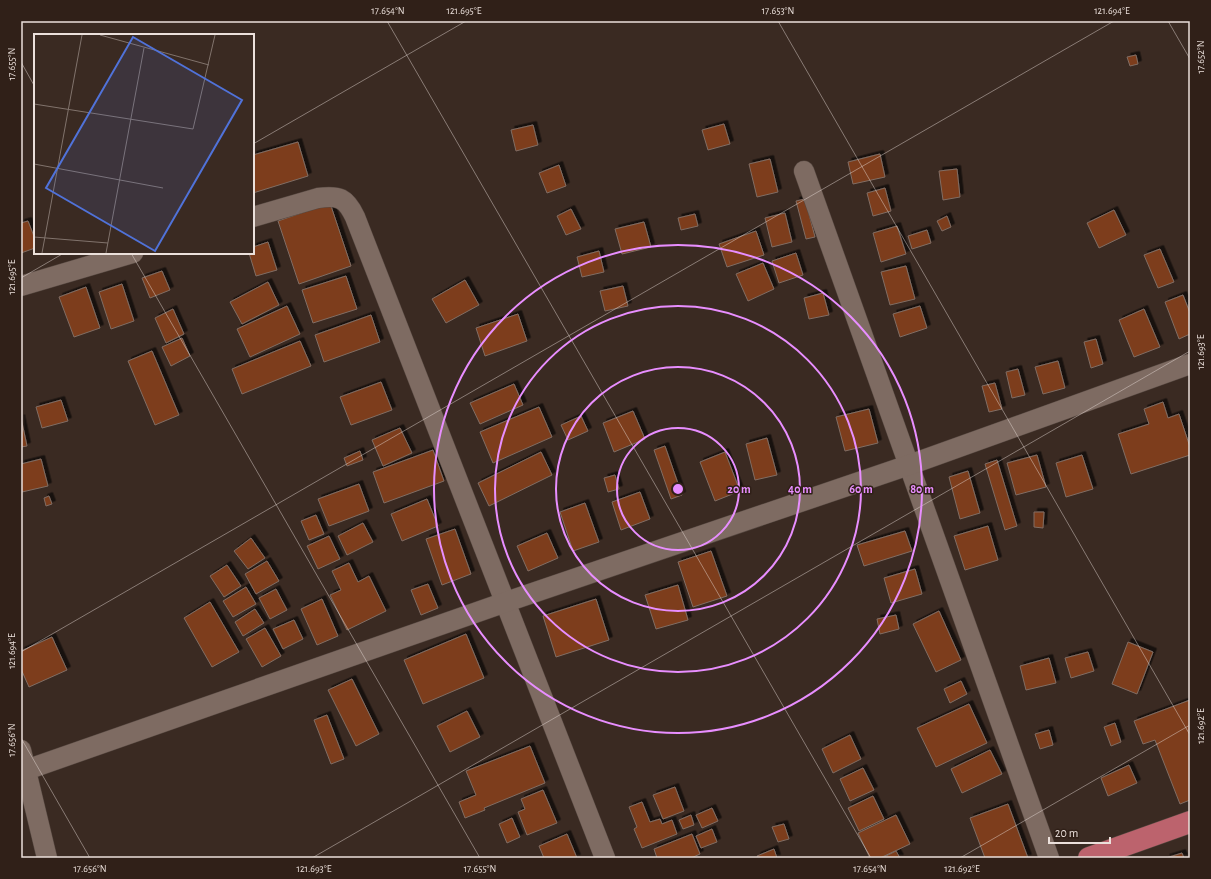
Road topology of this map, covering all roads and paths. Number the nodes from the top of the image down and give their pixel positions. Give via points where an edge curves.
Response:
1 (804, 170) dead end
2 (254, 217) edge
3 (130, 254) edge
4 (21, 286) edge
5 (1190, 364) edge
6 (909, 465) junction
7 (506, 602) junction
8 (21, 750) edge
9 (26, 770) junction
10 (1190, 822) edge
11 (48, 858) edge
12 (605, 858) edge
13 (1049, 858) edge
14 (1089, 858) edge

1 - 6 street
2 - 7 street via 330,196 340,198 350,206
3 - 4 street
5 - 6 street
6 - 7 street
6 - 13 street
7 - 9 street
7 - 12 street
8 - 9 street
9 - 11 street
10 - 14 main road

